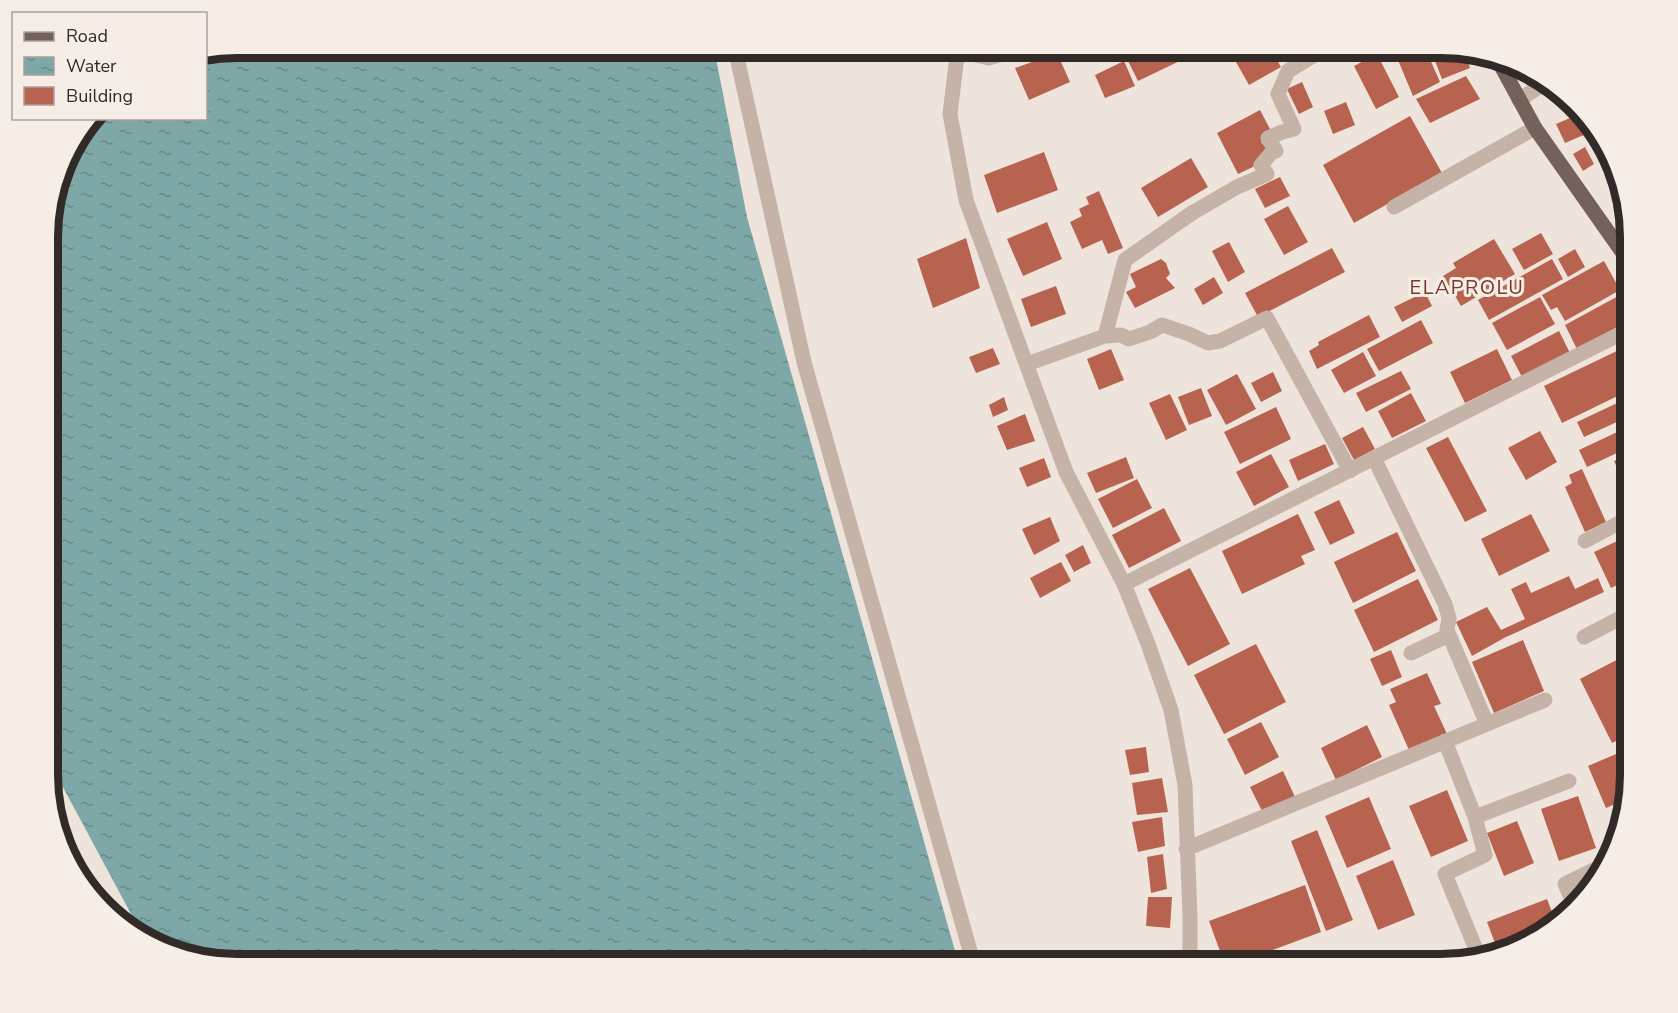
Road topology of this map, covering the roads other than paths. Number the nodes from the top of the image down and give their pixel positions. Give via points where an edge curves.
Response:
1 (737, 59) edge
2 (957, 59) edge
3 (1308, 59) edge
4 (1503, 70) edge
5 (1537, 88) edge
6 (1519, 100) junction
7 (1535, 128) junction
8 (1394, 207) dead end
9 (1619, 247) edge
10 (1619, 335) edge
11 (1105, 336) junction
12 (1027, 364) junction
13 (1374, 458) junction
14 (1350, 471) junction
15 (1619, 523) edge
16 (1585, 541) dead end
17 (1124, 584) junction
18 (1619, 621) edge
19 (1449, 635) junction
20 (1584, 637) dead end
21 (1411, 653) dead end
22 (1545, 700) dead end
23 (1487, 724) junction
24 (1445, 741) junction
25 (1569, 781) dead end
26 (1474, 817) junction
27 (1186, 849) junction
28 (1591, 872) edge
29 (1571, 897) edge
30 (1477, 951) edge
31 (971, 954) edge
32 (1190, 954) edge

1 - 31 street via 804,362
2 - 12 street via 950,114 966,200
3 - 11 street via 1288,71 1278,94 1294,129 1268,138 1276,151 1261,165 1267,174 1192,213 1125,260
4 - 6 main road
5 - 6 street
6 - 7 main road
7 - 8 street
7 - 9 main road
10 - 13 street
11 - 12 street
11 - 14 street via 1121,334 1130,339 1162,326 1208,343 1267,318
12 - 17 street via 1066,472
13 - 14 street
13 - 19 street via 1445,604
14 - 17 street
15 - 16 street
17 - 27 street via 1171,710 1185,786
18 - 20 street
19 - 21 street
19 - 23 street
22 - 23 street
23 - 24 street
24 - 26 street
24 - 27 street
25 - 26 street
26 - 30 street via 1485,855 1445,874
27 - 32 street
28 - 29 street via 1565,884

